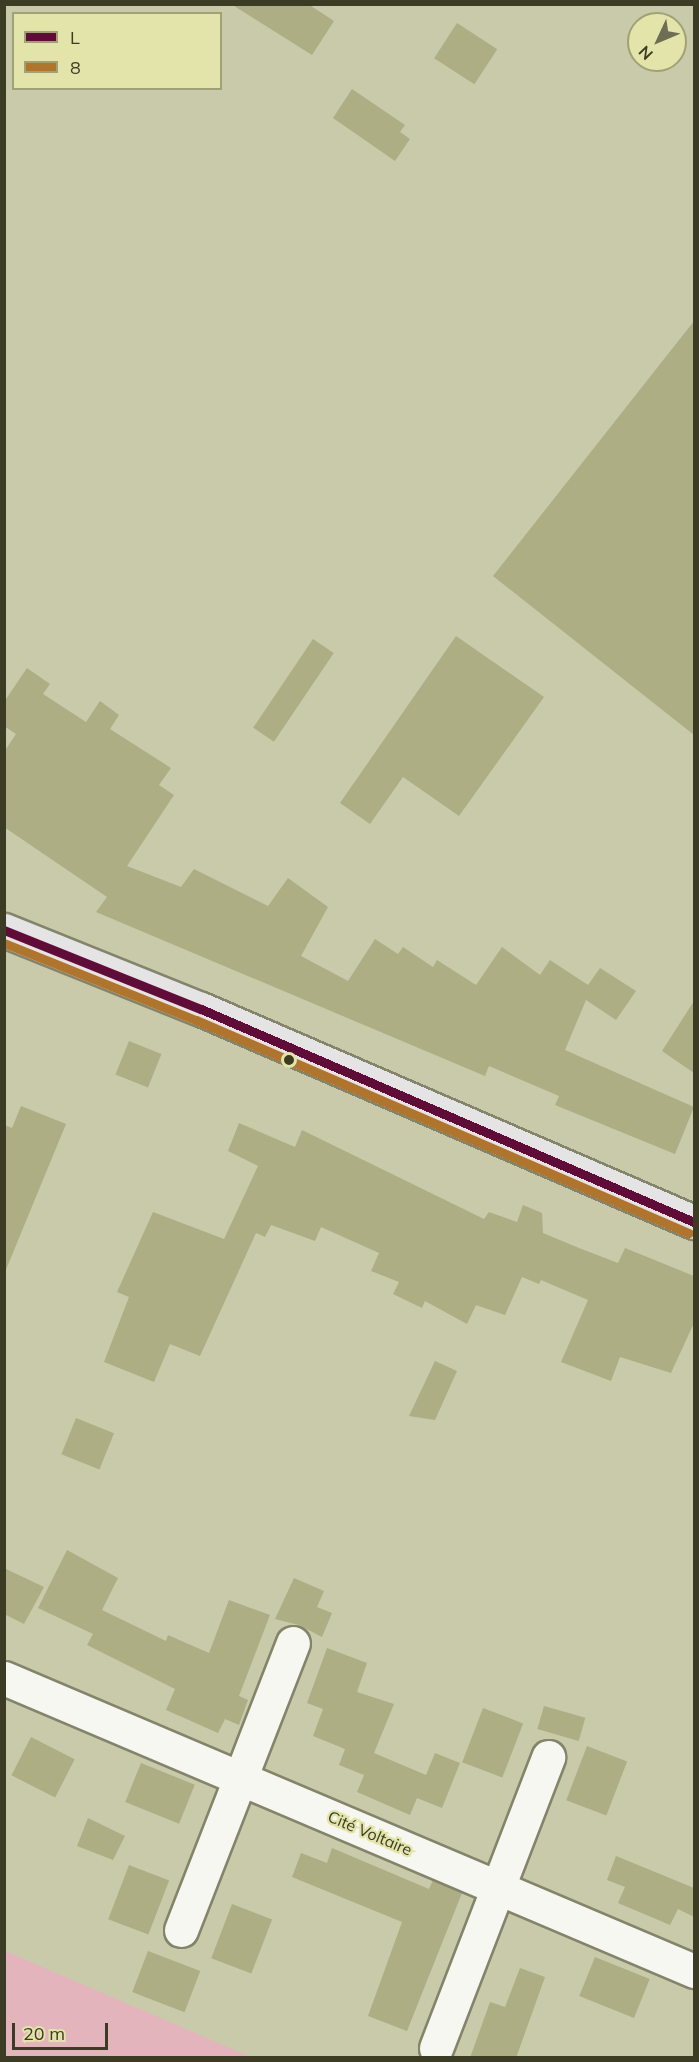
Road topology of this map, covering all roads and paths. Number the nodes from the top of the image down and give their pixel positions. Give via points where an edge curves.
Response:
1 (4, 930) edge
2 (694, 1222) edge
3 (293, 1643) dead end
4 (4, 1678) edge
5 (548, 1757) dead end
6 (242, 1779) junction
7 (498, 1888) junction
8 (182, 1930) dead end
9 (694, 1971) edge
10 (436, 2048) dead end

1 - 2 main road via 201,1009
3 - 6 street
4 - 6 street, Cité Voltaire
5 - 7 street
6 - 7 street, Cité Voltaire
6 - 8 street
7 - 9 street, Cité Voltaire
7 - 10 street

